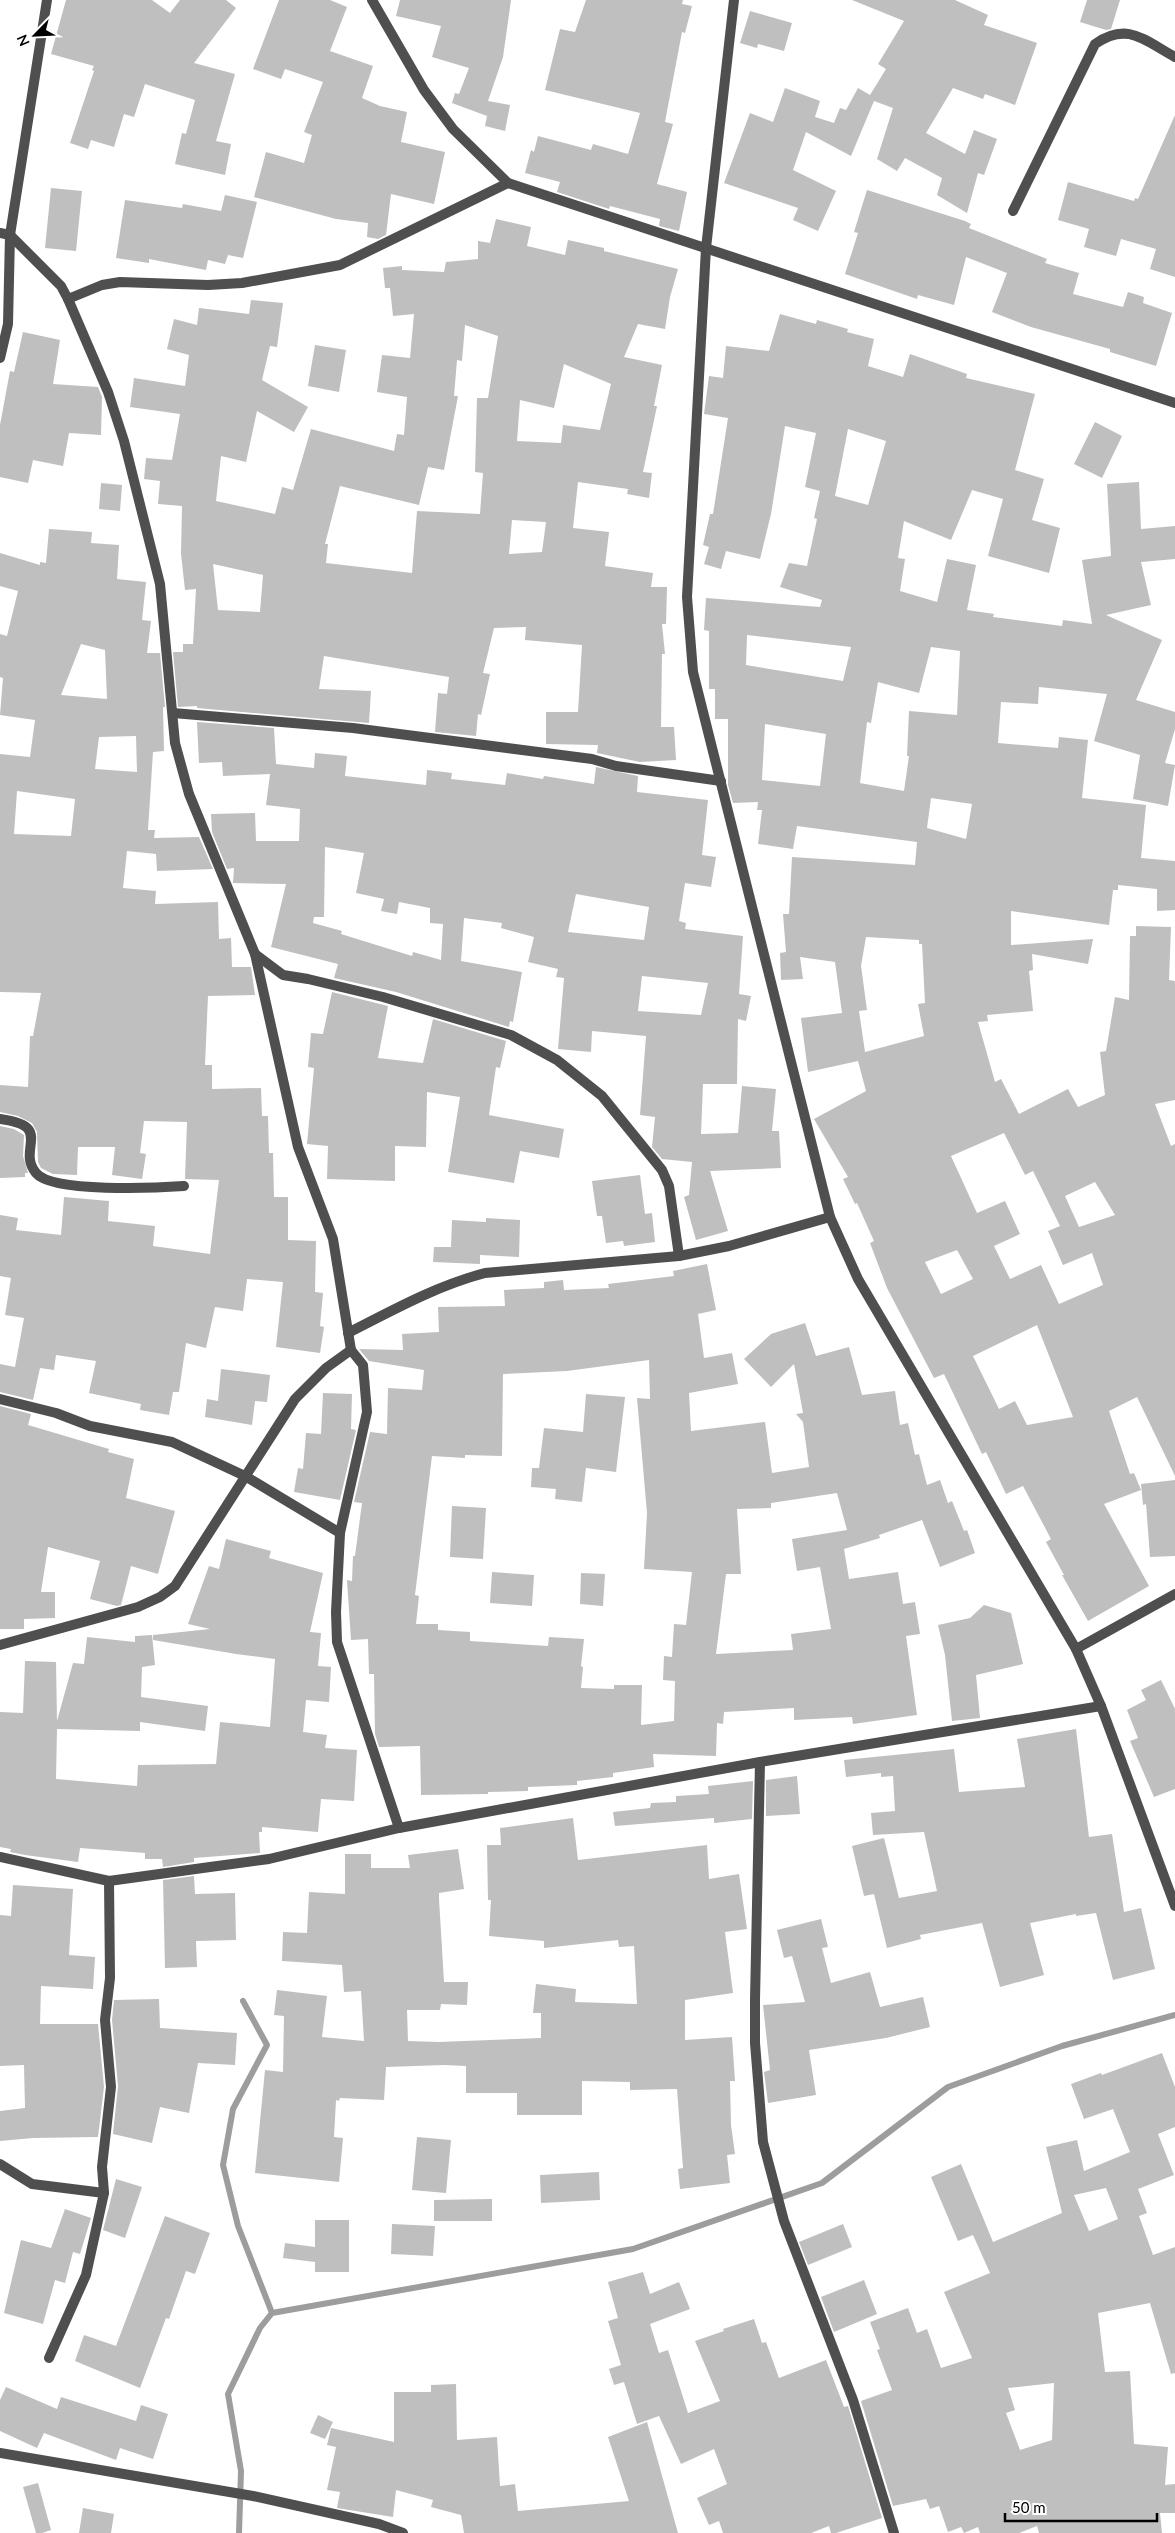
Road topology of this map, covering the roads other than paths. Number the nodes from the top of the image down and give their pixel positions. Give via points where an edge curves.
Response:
1 (47, 0) edge
2 (372, 0) edge
3 (734, 0) edge
4 (1175, 58) edge
5 (508, 183) junction
6 (1013, 211) dead end
7 (5, 234) edge
8 (706, 248) junction
9 (68, 299) junction
10 (0, 358) edge
11 (1175, 403) edge
12 (174, 713) junction
13 (721, 781) junction
14 (255, 954) junction
15 (0, 1119) edge
16 (184, 1186) dead end
17 (830, 1217) junction
18 (679, 1256) junction
19 (348, 1334) junction
20 (351, 1350) junction
21 (0, 1399) edge
22 (245, 1476) junction
23 (340, 1533) junction
24 (1175, 1594) edge
25 (0, 1645) edge
26 (1076, 1649) junction
27 (1101, 1706) junction
28 (760, 1762) junction
29 (399, 1828) junction
30 (0, 1857) edge
31 (109, 1881) junction
32 (1175, 1906) edge
33 (0, 2164) edge
34 (104, 2193) junction
35 (48, 2358) dead end
36 (0, 2453) edge
37 (377, 2529) edge
38 (403, 2533) edge
39 (894, 2533) edge

1 - 7 street
2 - 5 street via 424,90 453,128
3 - 8 street
4 - 6 street via 1129,32 1107,36 1095,44
5 - 8 street
5 - 9 street via 340,265 242,283 120,282 102,285
7 - 9 street via 61,286
7 - 10 street via 8,324
8 - 11 street
8 - 13 street via 687,596 693,672
9 - 12 street via 122,433 152,547 160,584
12 - 13 street via 353,728 582,758
12 - 14 street via 175,743 189,794
13 - 17 street
14 - 18 street via 283,975 383,997 511,1035 557,1060 602,1096 662,1170 669,1186
14 - 19 street via 298,1147 333,1239
15 - 16 street via 22,1123 28,1128 32,1136 32,1164 36,1174 48,1182 131,1188
17 - 18 street via 729,1246
17 - 26 street via 858,1279
18 - 19 street via 485,1273 423,1295
19 - 20 street
20 - 22 street via 326,1368 295,1399
20 - 23 street via 363,1365 367,1412
21 - 22 street via 56,1413 90,1426 172,1442
22 - 23 street
22 - 25 street via 174,1586 160,1597 138,1607
23 - 29 street via 337,1642
24 - 26 street
26 - 27 street
27 - 28 street
27 - 32 street
28 - 29 street
28 - 39 street via 755,2043 763,2142 784,2221 853,2400
29 - 31 street via 269,1859
30 - 31 street
31 - 34 street via 110,1978 105,2020 111,2087 102,2167
33 - 34 street via 32,2184
34 - 35 street via 86,2275
36 - 37 street via 253,2496
37 - 38 street

